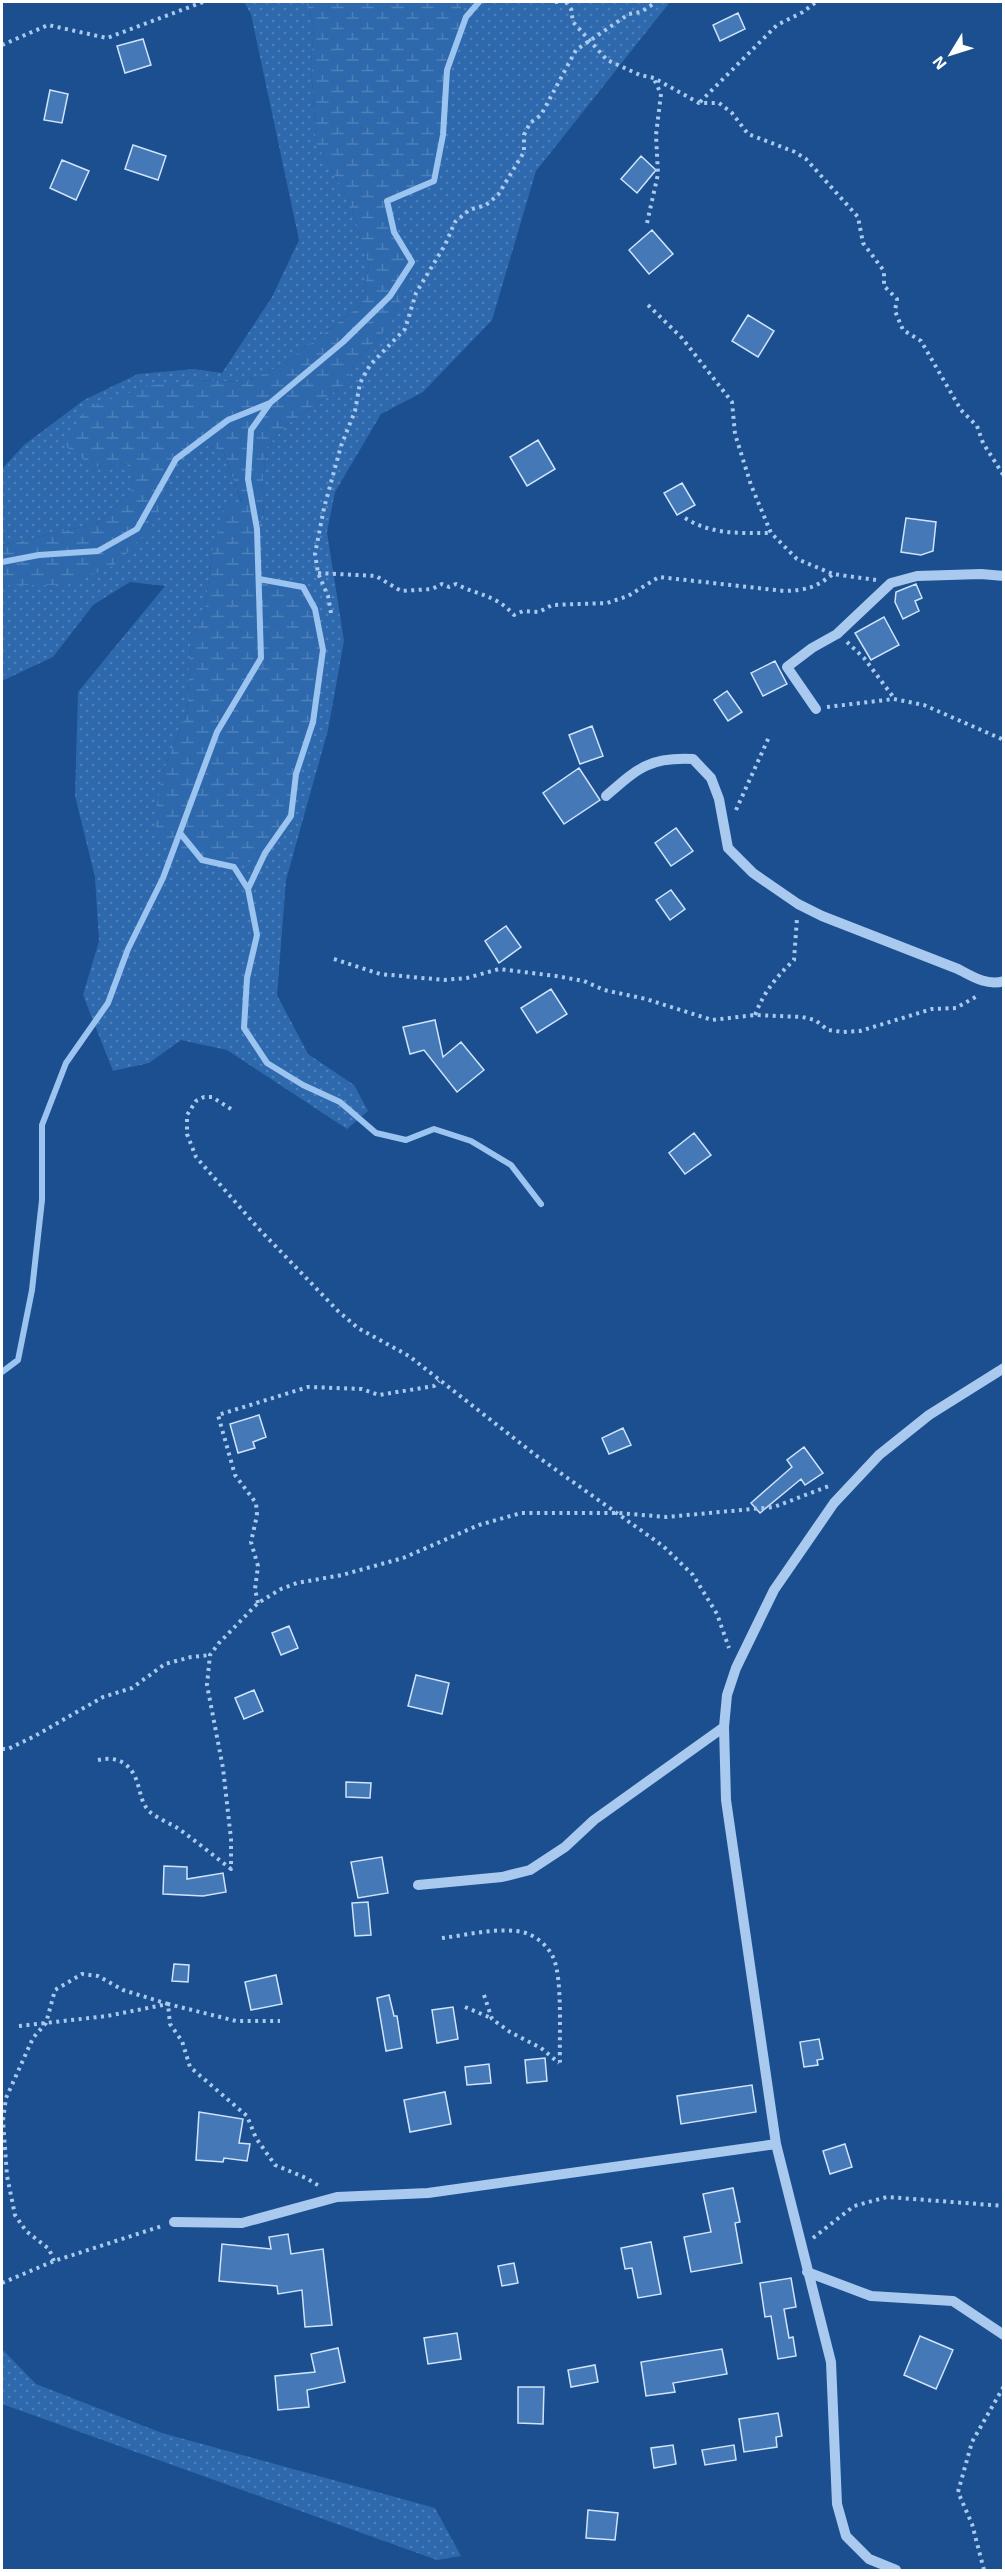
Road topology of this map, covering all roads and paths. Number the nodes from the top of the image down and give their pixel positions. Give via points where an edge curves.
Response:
1 (202, 2) edge
2 (566, 2) edge
3 (656, 2) edge
4 (816, 2) edge
5 (589, 42) junction
6 (2, 45) edge
7 (654, 78) junction
8 (699, 103) junction
9 (647, 223) dead end
10 (648, 305) dead end
11 (1004, 476) edge
12 (686, 518) dead end
13 (771, 533) junction
14 (318, 573) junction
15 (832, 574) junction
16 (1004, 576) edge
17 (891, 583) junction
18 (331, 613) dead end
19 (837, 634) junction
20 (894, 699) junction
21 (816, 709) joint
22 (769, 738) dead end
23 (1004, 740) edge
24 (606, 796) dead end
25 (727, 836) junction
26 (798, 904) junction
27 (334, 959) dead end
28 (1000, 982) edge
29 (755, 1015) junction
30 (231, 1109) dead end
31 (1004, 1368) edge
32 (439, 1381) junction
33 (858, 1475) junction
34 (619, 1513) junction
35 (258, 1603) junction
36 (210, 1655) junction
37 (736, 1668) junction
38 (724, 1726) junction
39 (2, 1749) edge
40 (98, 1760) dead end
41 (418, 1885) dead end
42 (442, 1938) dead end
43 (484, 1995) dead end
44 (168, 2004) junction
45 (465, 2007) dead end
46 (492, 2019) junction
47 (280, 2020) dead end
48 (46, 2023) junction
49 (19, 2026) dead end
50 (776, 2144) junction
51 (337, 2197) junction
52 (1004, 2206) edge
53 (174, 2222) joint
54 (802, 2247) junction
55 (54, 2261) junction
56 (807, 2271) junction
57 (2, 2283) edge
58 (1004, 2335) edge
59 (1004, 2386) edge
60 (896, 2571) edge
61 (984, 2571) edge

1 - 6 path via 107,38 48,25
2 - 5 path via 573,22
3 - 5 path via 641,12 628,14
4 - 8 path via 777,25
5 - 7 path via 607,60
5 - 14 path via 576,50 541,115 530,123 524,135 524,152 498,195 455,222 416,293 405,328 370,365 360,383 324,508 315,554
7 - 8 path
7 - 9 path via 661,94 657,174
8 - 11 path via 719,103 748,134 806,159 858,217 863,243 884,271 884,286 897,299 895,311 903,330 921,341 961,410 977,426
10 - 13 path via 682,338 732,402 735,434
12 - 13 path via 699,527 720,532
13 - 15 path via 797,559
14 - 15 path via 376,576 401,591 456,584 492,597 514,615 539,612 552,605 607,603 628,596 659,577 784,591 817,587
14 - 18 path
15 - 17 path
16 - 17 street via 917,576
17 - 19 street
19 - 20 path via 864,658
19 - 21 street via 787,667
20 - 21 path
20 - 23 path via 924,705
22 - 25 path via 746,784
24 - 25 street via 631,774 654,761 693,759 711,778
25 - 26 street via 728,848 753,873
26 - 28 street via 979,981
26 - 29 path via 794,960 763,994
27 - 29 path via 380,974 444,980 499,969 556,976 712,1020
28 - 29 path via 956,1008 914,1013 860,1031 828,1030 815,1020 802,1017
30 - 32 path via 212,1097 196,1101 187,1115 187,1134 196,1158 338,1311 357,1328 409,1356
31 - 33 street via 929,1415
32 - 34 path
32 - 35 path via 434,1386 379,1395 362,1389 308,1387 218,1415 235,1475 256,1503 251,1542 258,1566
33 - 34 path via 774,1507 666,1517
33 - 37 street via 774,1590
34 - 35 path via 521,1513 479,1525 403,1558 289,1586
34 - 37 path via 693,1575 717,1614
35 - 36 path
36 - 39 path via 165,1664 132,1688 103,1697 33,1737
36 - 40 path via 207,1685 223,1768 231,1869 150,1812 141,1800 140,1784 123,1762
37 - 38 street via 727,1695
38 - 41 street via 530,1870 502,1877
38 - 50 street via 726,1800
42 - 46 path via 508,1931 526,1933 538,1939 554,1958 560,2063
43 - 46 path
44 - 47 path via 236,2021
44 - 48 path
44 - 48 path via 123,1990 98,1976 82,1974 55,1990
44 - 51 path via 170,2024 182,2041 190,2067 247,2116 256,2138 275,2165
45 - 46 path
48 - 49 path
48 - 55 path via 33,2038 13,2080 3,2120 7,2176 15,2215 26,2231 49,2249
50 - 51 street via 428,2193
50 - 54 street
51 - 53 street via 242,2223
52 - 54 path via 887,2197 854,2206
53 - 55 path
54 - 56 street
55 - 57 path
56 - 58 street via 871,2296 953,2301
56 - 60 street via 831,2362 837,2504 846,2535 869,2559
59 - 61 path via 972,2442 958,2492 972,2524

